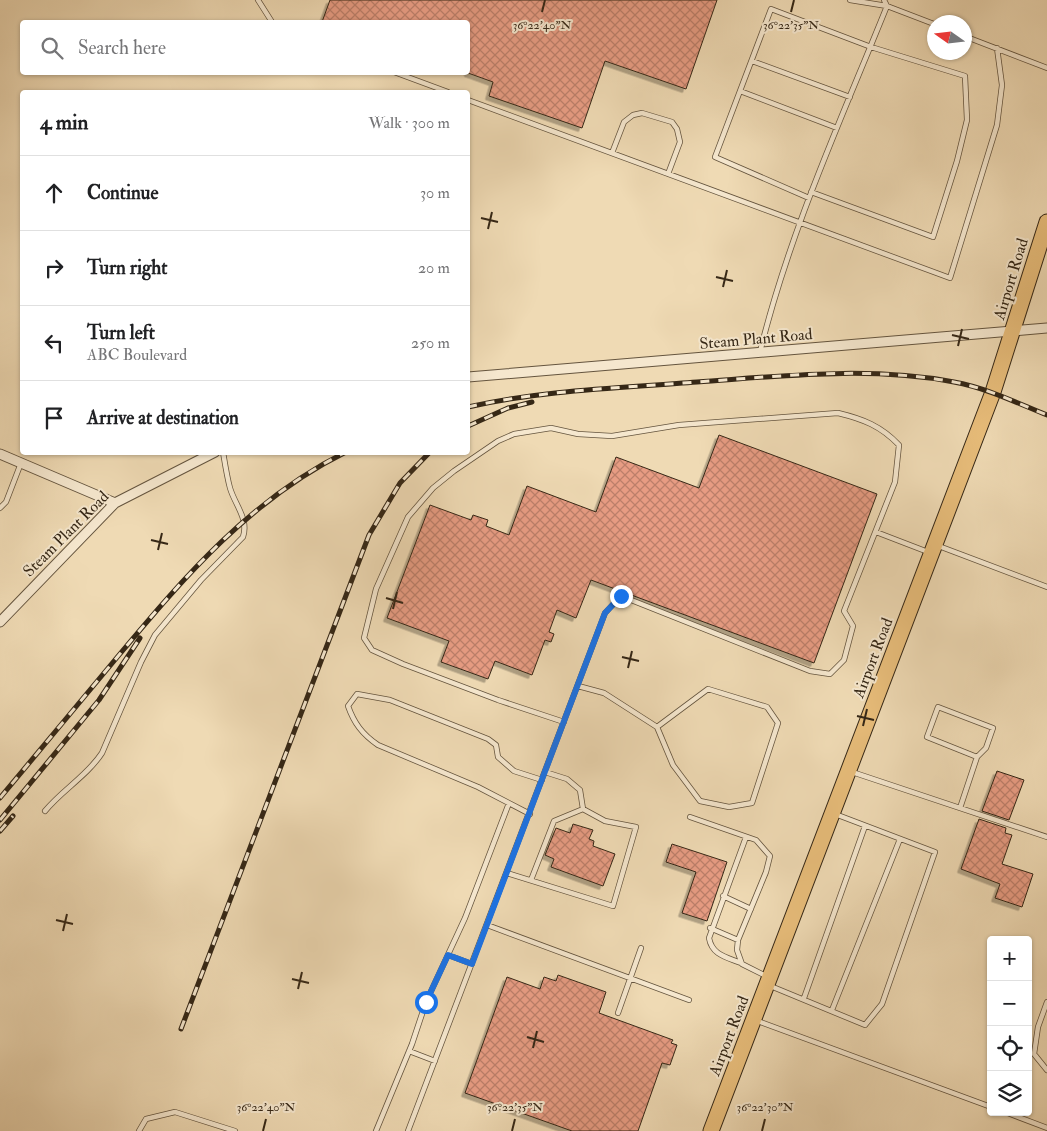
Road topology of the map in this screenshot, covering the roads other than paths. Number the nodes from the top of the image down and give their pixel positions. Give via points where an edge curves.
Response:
1 (258, 0) edge
2 (850, 0) edge
3 (884, 0) edge
4 (887, 6) junction
5 (271, 20) edge
6 (927, 21) edge
7 (972, 39) edge
8 (870, 47) junction
9 (997, 48) junction
10 (752, 61) junction
11 (1047, 68) edge
12 (402, 75) edge
13 (443, 90) edge
14 (740, 91) junction
15 (850, 97) junction
16 (470, 101) edge
17 (838, 128) junction
18 (612, 153) junction
19 (668, 174) junction
20 (811, 192) junction
21 (809, 198) junction
22 (1047, 222) edge
23 (800, 223) junction
24 (1047, 328) edge
25 (1013, 331) junction
26 (760, 353) junction
27 (470, 377) edge
28 (0, 454) edge
29 (209, 455) edge
30 (224, 455) edge
31 (21, 462) junction
32 (116, 502) junction
33 (0, 508) edge
34 (876, 532) junction
35 (933, 549) junction
36 (1047, 587) edge
37 (0, 622) edge
38 (578, 686) junction
39 (564, 722) junction
40 (657, 727) junction
41 (977, 757) junction
42 (848, 771) junction
43 (545, 772) junction
44 (542, 780) junction
45 (509, 803) junction
46 (960, 808) junction
47 (583, 809) junction
48 (45, 811) dead end
49 (832, 813) junction
50 (530, 814) junction
51 (690, 817) dead end
52 (865, 826) junction
53 (746, 836) junction
54 (1047, 837) edge
55 (900, 839) junction
56 (507, 873) junction
57 (531, 880) junction
58 (723, 896) junction
59 (751, 909) junction
60 (487, 925) junction
61 (710, 928) junction
62 (738, 940) junction
63 (641, 948) dead end
64 (448, 955) junction
65 (472, 964) junction
66 (742, 964) junction
67 (630, 978) junction
68 (768, 981) junction
69 (804, 998) junction
70 (689, 1000) dead end
71 (1047, 1002) edge
72 (832, 1010) junction
73 (618, 1013) dead end
74 (754, 1019) junction
75 (409, 1051) junction
76 (435, 1061) junction
77 (1047, 1070) edge
78 (987, 1106) edge
79 (1016, 1116) edge
80 (1047, 1128) edge
81 (138, 1131) edge
82 (235, 1131) edge
83 (376, 1131) edge
84 (408, 1131) edge
85 (711, 1131) edge

1 - 5 lane
2 - 4 lane
3 - 4 lane
4 - 6 lane
4 - 8 lane
7 - 9 lane
8 - 10 lane via 771,9
8 - 15 lane
8 - 20 lane via 965,76 966,120 958,161 933,238
9 - 11 lane
9 - 23 lane via 1002,85 996,125 950,278
10 - 14 lane
10 - 15 lane
12 - 13 lane
14 - 17 lane
14 - 21 lane via 716,157
15 - 17 lane
16 - 18 lane
17 - 20 lane
18 - 19 lane
18 - 19 lane via 624,122 633,115 642,113 672,122 680,142
19 - 23 lane
20 - 21 lane
21 - 23 lane
22 - 25 highway, Airport Road
23 - 26 lane
24 - 25 street, Steam Plant Road
25 - 26 street, Steam Plant Road
25 - 35 highway, Airport Road
26 - 27 street, Steam Plant Road
28 - 31 street
29 - 32 street, Steam Plant Road
30 - 48 lane via 230,489 244,520 243,537 201,580 155,635 102,753 94,765
31 - 32 street
31 - 33 lane via 6,502
32 - 37 street, Steam Plant Road
34 - 35 lane
34 - 38 lane via 844,611 854,626 844,660 830,674 810,671 621,596 605,613
34 - 39 lane via 895,482 899,444 886,431 863,419 838,413 788,416 679,424 612,436 550,428 514,434 498,441 434,488 408,518 376,589 364,638 372,650 403,664
35 - 36 lane
35 - 42 highway, Airport Road
38 - 39 lane
38 - 40 lane via 604,693
39 - 43 lane
40 - 40 lane via 673,765 700,801 730,807 752,803 778,723 767,706 708,689
41 - 41 lane via 927,737 938,707 992,728 986,748
41 - 46 lane
42 - 46 lane
42 - 49 highway, Airport Road
43 - 44 lane
43 - 47 lane via 567,779 580,790
44 - 45 lane via 514,771 498,757 496,745 488,739 390,700 357,694 348,706 352,719 364,735 378,745
44 - 50 lane
45 - 50 lane
45 - 64 lane
46 - 54 lane
47 - 57 lane via 554,821
47 - 57 lane via 606,821 636,827 613,906
49 - 52 lane
49 - 68 highway, Airport Road
50 - 56 lane
51 - 53 lane
52 - 55 lane
52 - 69 lane
53 - 58 lane
53 - 59 lane via 756,840 770,856
55 - 72 lane
55 - 72 lane via 935,852 882,1004 865,1025
56 - 57 lane
56 - 60 lane
58 - 59 lane
58 - 61 lane
59 - 62 lane
60 - 65 lane
60 - 67 lane
61 - 62 lane
61 - 66 lane via 711,947 716,953
62 - 66 lane via 737,950
63 - 67 lane
64 - 65 lane
64 - 75 lane via 426,1002
65 - 76 lane
66 - 68 lane
67 - 70 lane
67 - 73 lane
68 - 69 lane
68 - 74 highway, Airport Road
69 - 72 lane
71 - 77 lane via 1034,1054
74 - 78 lane
74 - 85 highway, Airport Road
75 - 76 lane
75 - 83 lane
76 - 84 lane
79 - 80 lane
81 - 82 lane via 146,1119 175,1112

